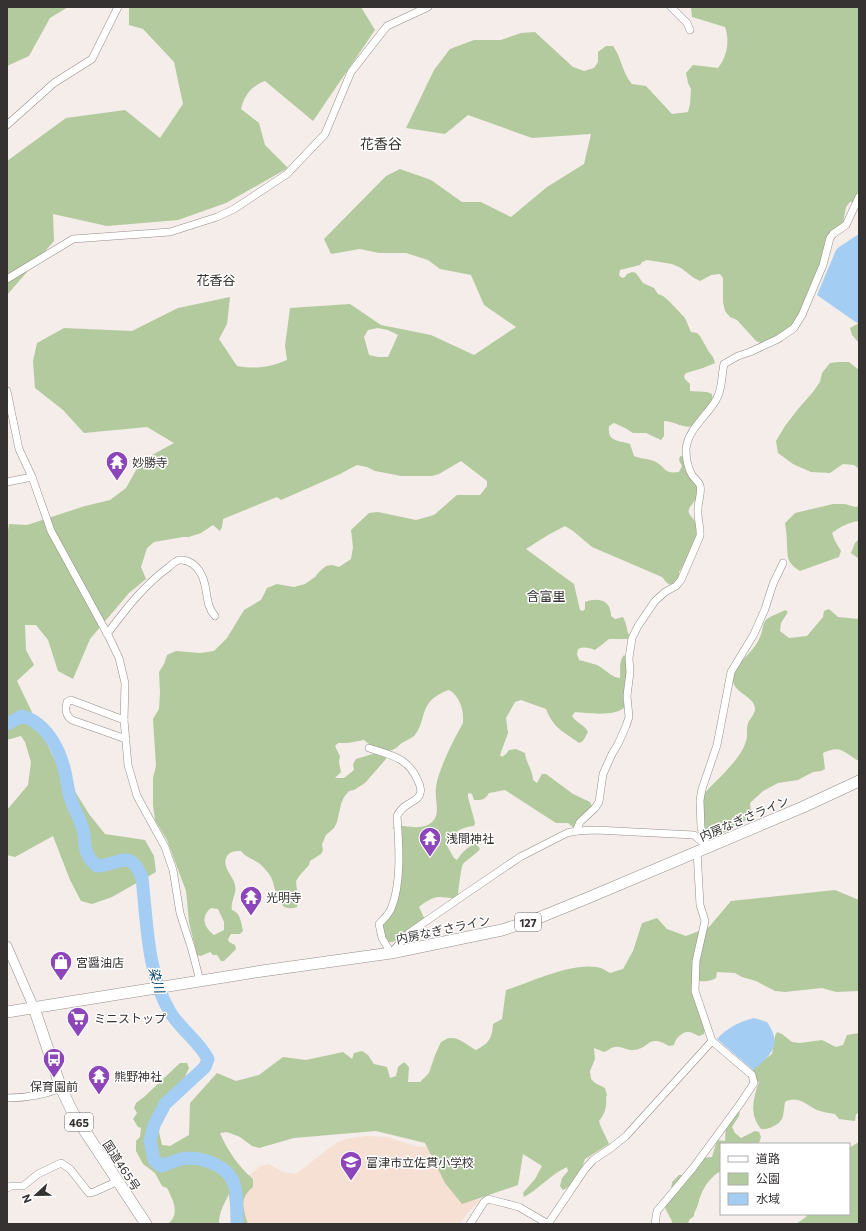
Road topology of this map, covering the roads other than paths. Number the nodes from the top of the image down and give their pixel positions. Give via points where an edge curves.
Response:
1 (118, 7) edge
2 (428, 7) edge
3 (671, 7) edge
4 (690, 30) dead end
5 (7, 125) edge
6 (859, 197) edge
7 (7, 279) edge
8 (7, 391) edge
9 (32, 477) junction
10 (7, 482) edge
11 (783, 563) dead end
12 (215, 616) dead end
13 (107, 634) junction
14 (124, 720) junction
15 (126, 739) junction
16 (369, 748) dead end
17 (859, 781) edge
18 (576, 831) junction
19 (702, 849) junction
20 (7, 946) edge
21 (391, 953) junction
22 (200, 981) junction
23 (34, 1008) junction
24 (7, 1012) edge
25 (712, 1041) junction
26 (61, 1088) junction
27 (7, 1098) edge
28 (118, 1181) junction
29 (7, 1188) edge
30 (146, 1224) edge
31 (470, 1224) edge
32 (548, 1224) edge
33 (654, 1224) edge

1 - 5 street via 92,59 54,83
2 - 7 street via 387,26 351,72 325,134 287,174 241,205 217,217 170,232 73,239
3 - 4 street via 687,23
6 - 18 street via 846,225 830,238 823,265 794,328 778,339 724,364 722,387 716,400 688,439 688,465 699,484 701,494 698,508 700,536 681,580 655,601 632,638 627,696 629,717 603,774 599,802 580,822
8 - 9 street via 19,449
9 - 10 street
9 - 13 street via 51,531
11 - 19 street via 754,634 732,672 716,745 700,800
12 - 13 street via 208,606 206,583 201,573 186,560 178,560 140,592
13 - 14 street via 119,658 125,682
14 - 15 street
14 - 15 street via 71,700 67,702 66,713 72,720
15 - 22 street via 128,764 137,796 165,847 173,870 180,912
16 - 21 street via 379,753 388,753 412,769 420,792 419,797 400,810 397,816 397,890 390,911 379,924 382,938
17 - 19 highway, 内房なぎさライン / 127
18 - 19 street via 694,835
18 - 21 street via 560,836 520,857 409,933
19 - 21 highway, 内房なぎさライン / 127 via 536,919 509,928
19 - 25 street via 700,905 705,921 696,961 695,991
20 - 23 main road
21 - 22 highway, 内房なぎさライン / 127
22 - 23 highway, 内房なぎさライン / 127
23 - 24 highway, 内房なぎさライン / 127
23 - 26 highway, 国道465号 / 465
25 - 32 street via 626,1136 593,1160
25 - 33 street via 752,1075 754,1083 693,1168 657,1211
26 - 27 street via 43,1094
26 - 28 highway, 国道465号 / 465 via 73,1113
28 - 29 street via 89,1193 70,1169 61,1163 38,1174 23,1186
28 - 30 highway, 国道465号 / 465
31 - 32 street via 488,1199 518,1207

